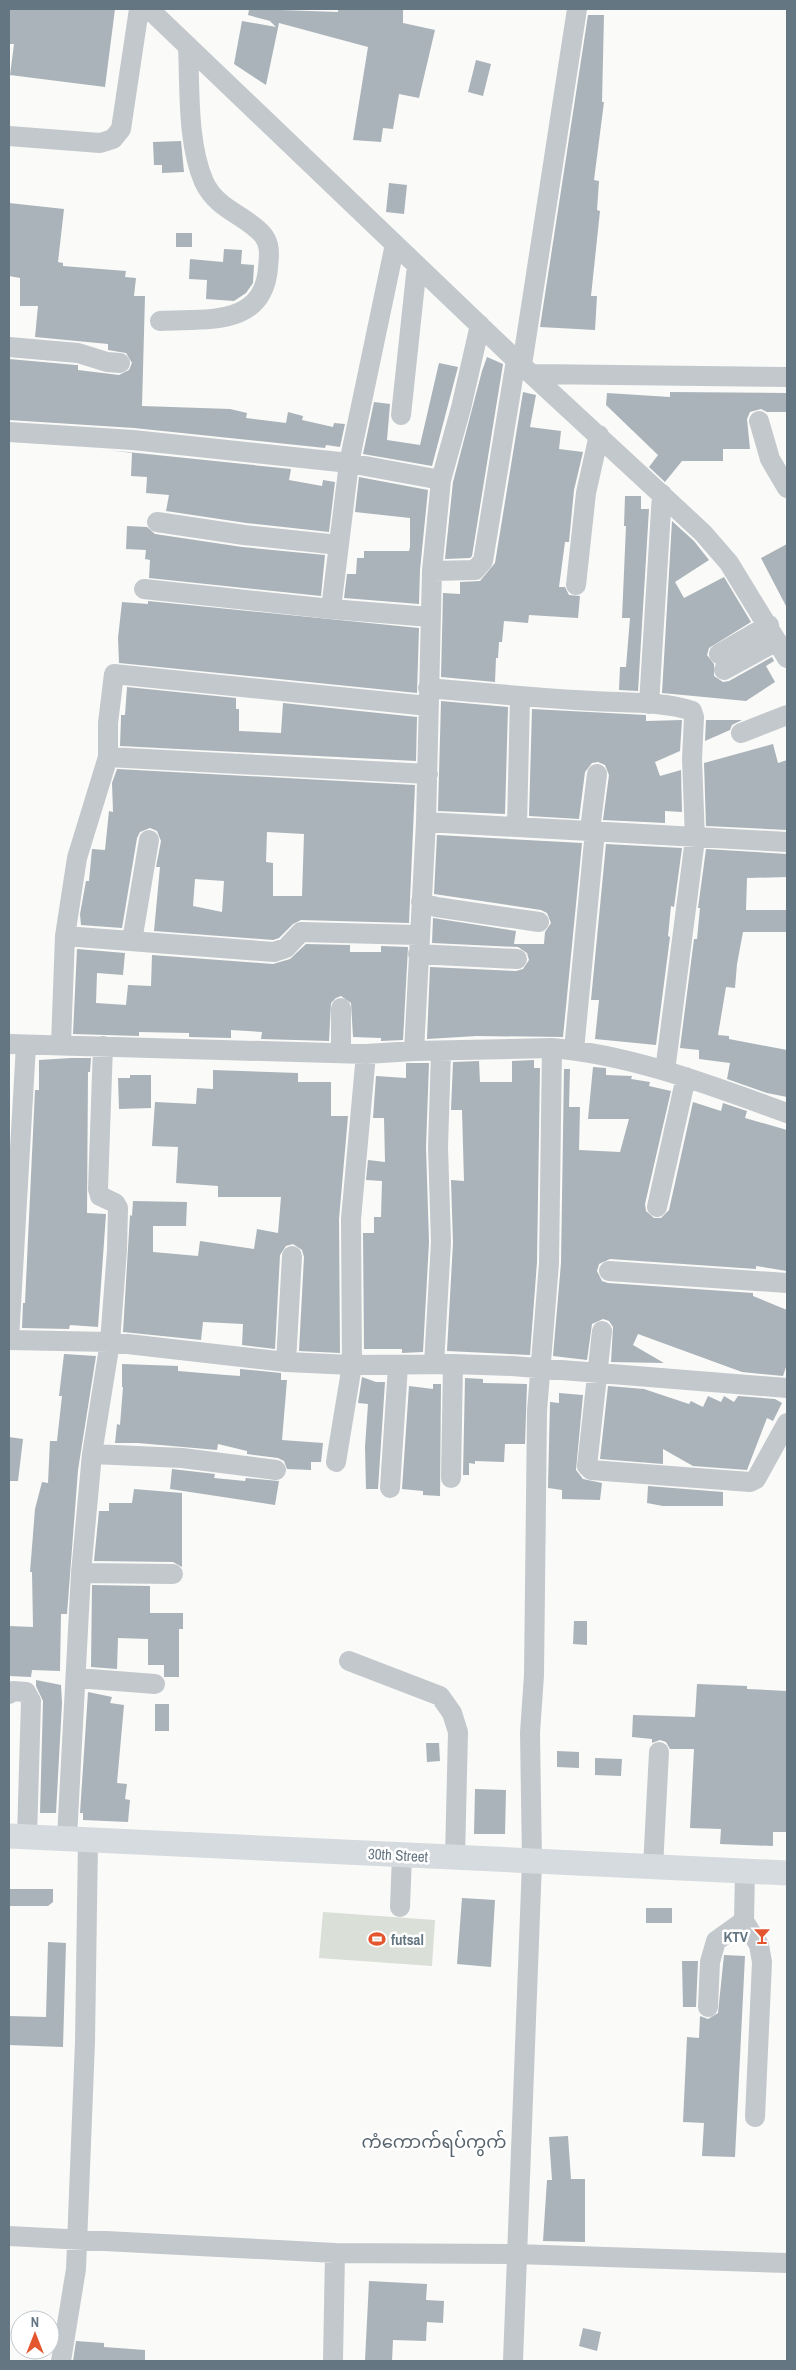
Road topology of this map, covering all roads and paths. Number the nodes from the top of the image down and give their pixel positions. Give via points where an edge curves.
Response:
1 (139, 9) edge
2 (149, 9) edge
3 (577, 9) edge
4 (188, 46) junction
5 (9, 136) edge
6 (395, 244) junction
7 (417, 265) junction
8 (160, 321) dead end
9 (480, 325) junction
10 (9, 347) edge
11 (120, 364) dead end
12 (524, 366) junction
13 (787, 377) edge
14 (402, 416) dead end
15 (759, 421) dead end
16 (9, 432) edge
17 (599, 435) junction
18 (349, 463) junction
19 (441, 480) junction
20 (787, 488) edge
21 (662, 494) junction
22 (157, 522) dead end
23 (339, 545) junction
24 (432, 570) junction
25 (576, 585) dead end
26 (144, 589) dead end
27 (331, 609) junction
28 (430, 617) junction
29 (773, 633) junction
30 (787, 658) edge
31 (721, 662) dead end
32 (428, 697) junction
33 (520, 697) junction
34 (649, 704) junction
35 (787, 715) edge
36 (741, 733) dead end
37 (108, 757) junction
38 (428, 774) junction
39 (596, 774) dead end
40 (426, 822) junction
41 (517, 827) junction
42 (593, 831) junction
43 (695, 838) junction
44 (148, 840) dead end
45 (787, 842) edge
46 (421, 902) junction
47 (539, 922) dead end
48 (65, 936) junction
49 (132, 941) junction
50 (418, 945) junction
51 (517, 959) dead end
52 (341, 1008) dead end
53 (17, 1044) edge
54 (61, 1044) junction
55 (103, 1046) junction
56 (552, 1048) junction
57 (574, 1050) junction
58 (414, 1051) junction
59 (441, 1052) junction
60 (341, 1054) junction
61 (366, 1054) junction
62 (665, 1071) junction
63 (686, 1077) junction
64 (787, 1113) edge
65 (658, 1207) dead end
66 (292, 1256) dead end
67 (609, 1271) dead end
68 (787, 1283) edge
69 (602, 1331) dead end
70 (9, 1340) edge
71 (110, 1342) junction
72 (286, 1362) junction
73 (444, 1364) junction
74 (352, 1365) junction
75 (398, 1366) junction
76 (541, 1369) junction
77 (599, 1374) junction
78 (787, 1388) edge
79 (787, 1422) edge
80 (92, 1454) junction
81 (336, 1462) dead end
82 (276, 1470) dead end
83 (451, 1478) dead end
84 (390, 1488) dead end
85 (81, 1573) junction
86 (173, 1574) dead end
87 (349, 1661) dead end
88 (77, 1678) junction
89 (155, 1684) dead end
90 (9, 1694) edge
91 (659, 1752) dead end
92 (18, 1836) edge
93 (78, 1839) junction
94 (402, 1855) junction
95 (456, 1858) junction
96 (532, 1862) junction
97 (652, 1867) junction
98 (745, 1871) junction
99 (787, 1873) edge
100 (400, 1907) dead end
101 (744, 1921) junction
102 (708, 2007) dead end
103 (755, 2117) dead end
104 (9, 2236) edge
105 (77, 2240) junction
106 (335, 2253) junction
107 (516, 2254) junction
108 (787, 2263) edge
109 (61, 2361) edge
110 (333, 2361) edge
111 (513, 2361) edge

1 - 5 street via 121,129 113,139 100,143
2 - 4 street
3 - 12 street
4 - 6 street
4 - 8 street via 196,157 205,183 217,201 264,237 270,249 268,272 262,293 245,312
6 - 7 street
6 - 18 street
7 - 9 street
7 - 14 street
9 - 12 street
9 - 19 street
10 - 11 street via 78,353
12 - 13 street
12 - 17 street
12 - 24 street via 483,561 475,570
15 - 20 street via 770,459
16 - 18 street via 133,440
17 - 21 street
17 - 25 street via 586,494
18 - 19 street
18 - 23 street
19 - 24 street
21 - 29 street via 729,563
21 - 34 street
22 - 23 street
23 - 27 street
24 - 28 street
26 - 27 street
27 - 28 street
28 - 32 street
29 - 30 street
29 - 31 street
32 - 33 street
32 - 37 street via 114,674
32 - 38 street
33 - 34 street
33 - 41 street
34 - 43 street via 684,708 694,717
35 - 36 street
37 - 38 street
37 - 48 street via 77,858
38 - 40 street
39 - 42 street
40 - 41 street
40 - 46 street
41 - 42 street
42 - 43 street
42 - 57 street
43 - 45 street
43 - 62 street
44 - 49 street
46 - 47 street
46 - 50 street
48 - 49 street
48 - 54 street
49 - 50 street via 274,952 286,948 301,932
50 - 51 street
50 - 58 street
52 - 60 street
53 - 54 street
53 - 70 street
54 - 55 street
55 - 60 street
55 - 71 street via 98,1190 100,1196 118,1208
56 - 57 street
56 - 59 street
56 - 76 street via 549,1263
57 - 62 street
58 - 59 street
58 - 61 street
59 - 73 street via 438,1147
60 - 61 street
61 - 74 street via 351,1219
62 - 63 street
63 - 64 street
63 - 65 street
66 - 72 street
67 - 68 street
69 - 77 street
70 - 71 street
71 - 72 street
71 - 80 street
72 - 74 street
73 - 75 street
73 - 76 street
73 - 83 street
74 - 75 street
74 - 81 street
75 - 84 street
76 - 77 street
76 - 96 street via 537,1411 534,1675 530,1733
77 - 78 street
77 - 79 street via 588,1466 591,1470 750,1482 756,1479
80 - 82 street via 182,1458
80 - 85 street
85 - 86 street
85 - 88 street
87 - 95 street via 440,1696 452,1713 458,1732
88 - 89 street
88 - 93 street
90 - 92 street via 13,1691 26,1692 30,1701
91 - 97 street
92 - 93 main road, 30th Street
93 - 94 main road, 30th Street
93 - 105 street via 85,2042
94 - 95 main road, 30th Street
94 - 100 street
95 - 96 main road, 30th Street
96 - 97 main road, 30th Street
96 - 107 street
97 - 98 main road, 30th Street
98 - 99 main road, 30th Street
98 - 101 street
101 - 102 street via 716,1941 710,1962
101 - 103 street via 759,1945 762,1962
104 - 105 street
105 - 106 street
105 - 109 street via 74,2286
106 - 107 street
106 - 110 street
107 - 108 street
107 - 111 street

